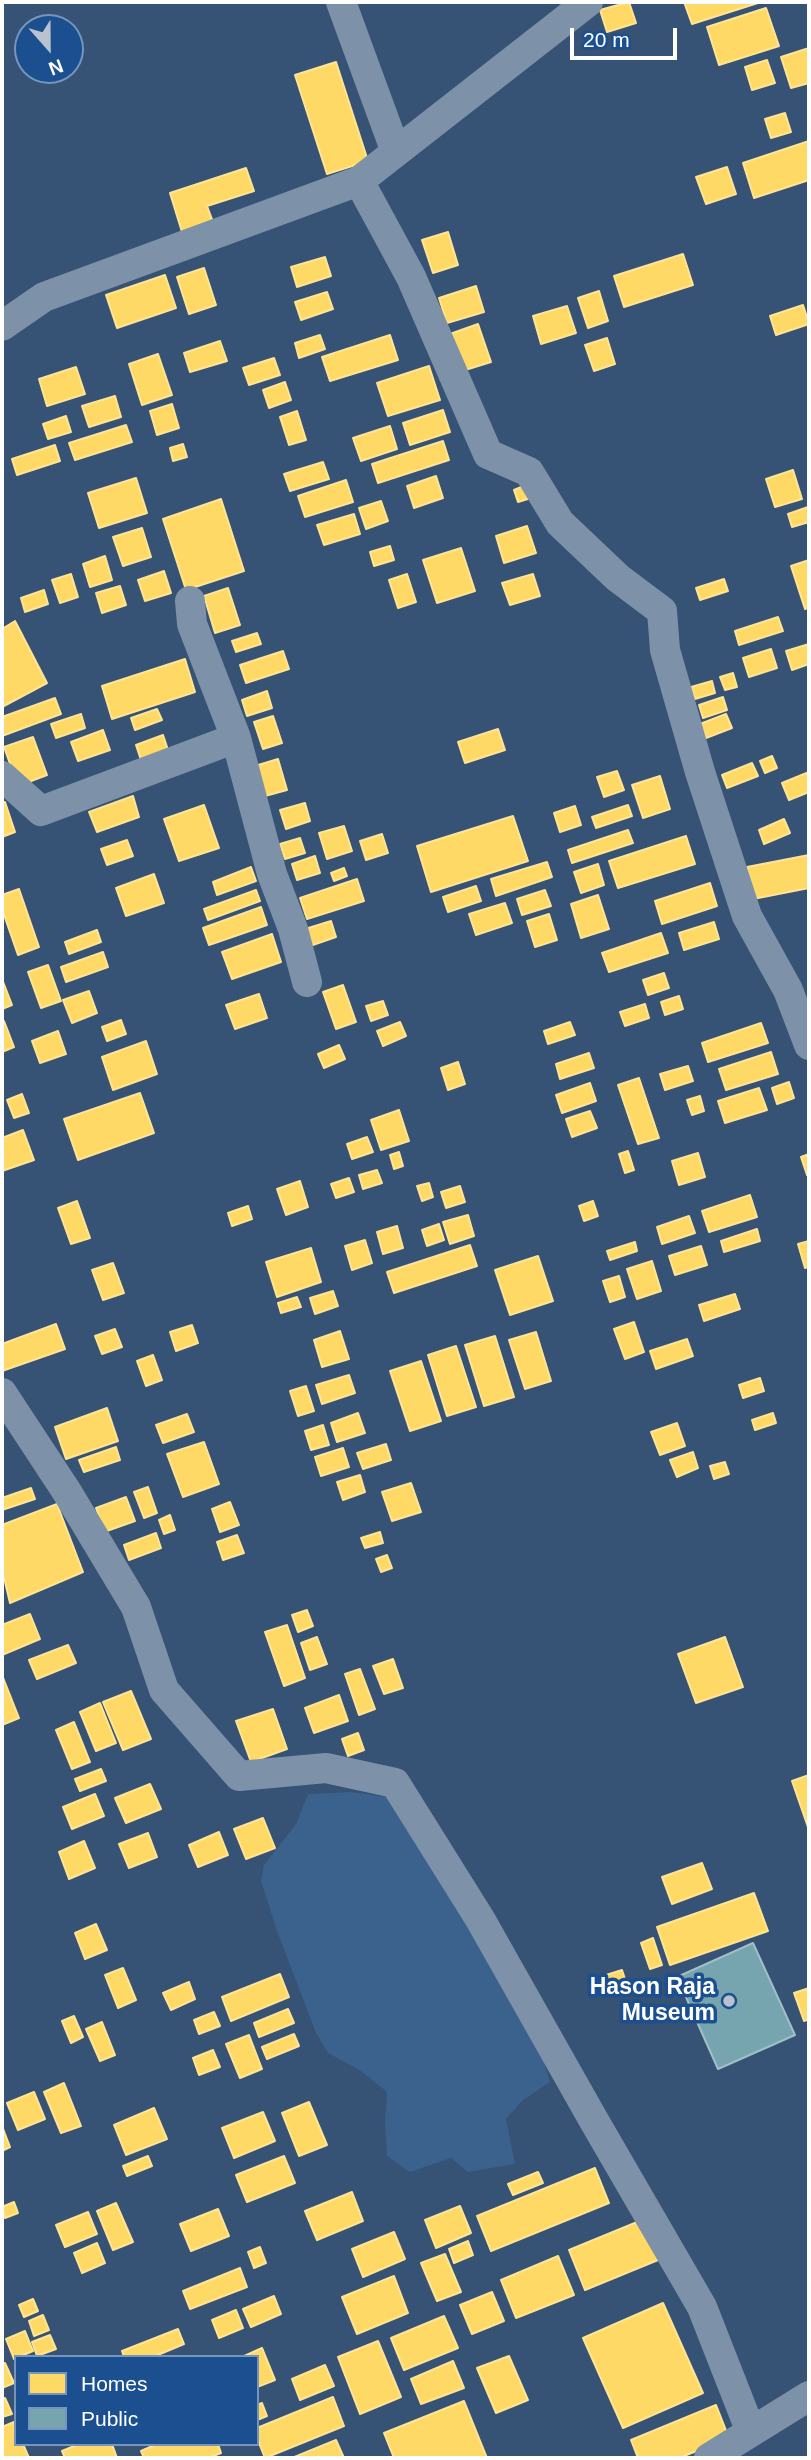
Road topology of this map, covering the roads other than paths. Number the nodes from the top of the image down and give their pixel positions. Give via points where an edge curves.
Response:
1 (341, 2) edge
2 (588, 2) edge
3 (396, 152) junction
4 (359, 181) junction
5 (2, 326) edge
6 (190, 601) dead end
7 (236, 738) junction
8 (2, 776) edge
9 (307, 982) dead end
10 (809, 1045) edge
11 (2, 1393) edge
12 (809, 2396) edge
13 (751, 2432) junction
14 (709, 2458) edge

1 - 3 street
2 - 3 street
3 - 4 street
4 - 5 street via 44,297
4 - 10 street via 411,277 488,454 529,472 559,523 662,611 665,650 747,916 788,990
6 - 7 street via 192,624
7 - 8 street via 41,811
7 - 9 street
11 - 13 street via 136,1607 164,1690 239,1776 326,1768 395,1783 480,1919 702,2307
12 - 13 street
13 - 14 street

